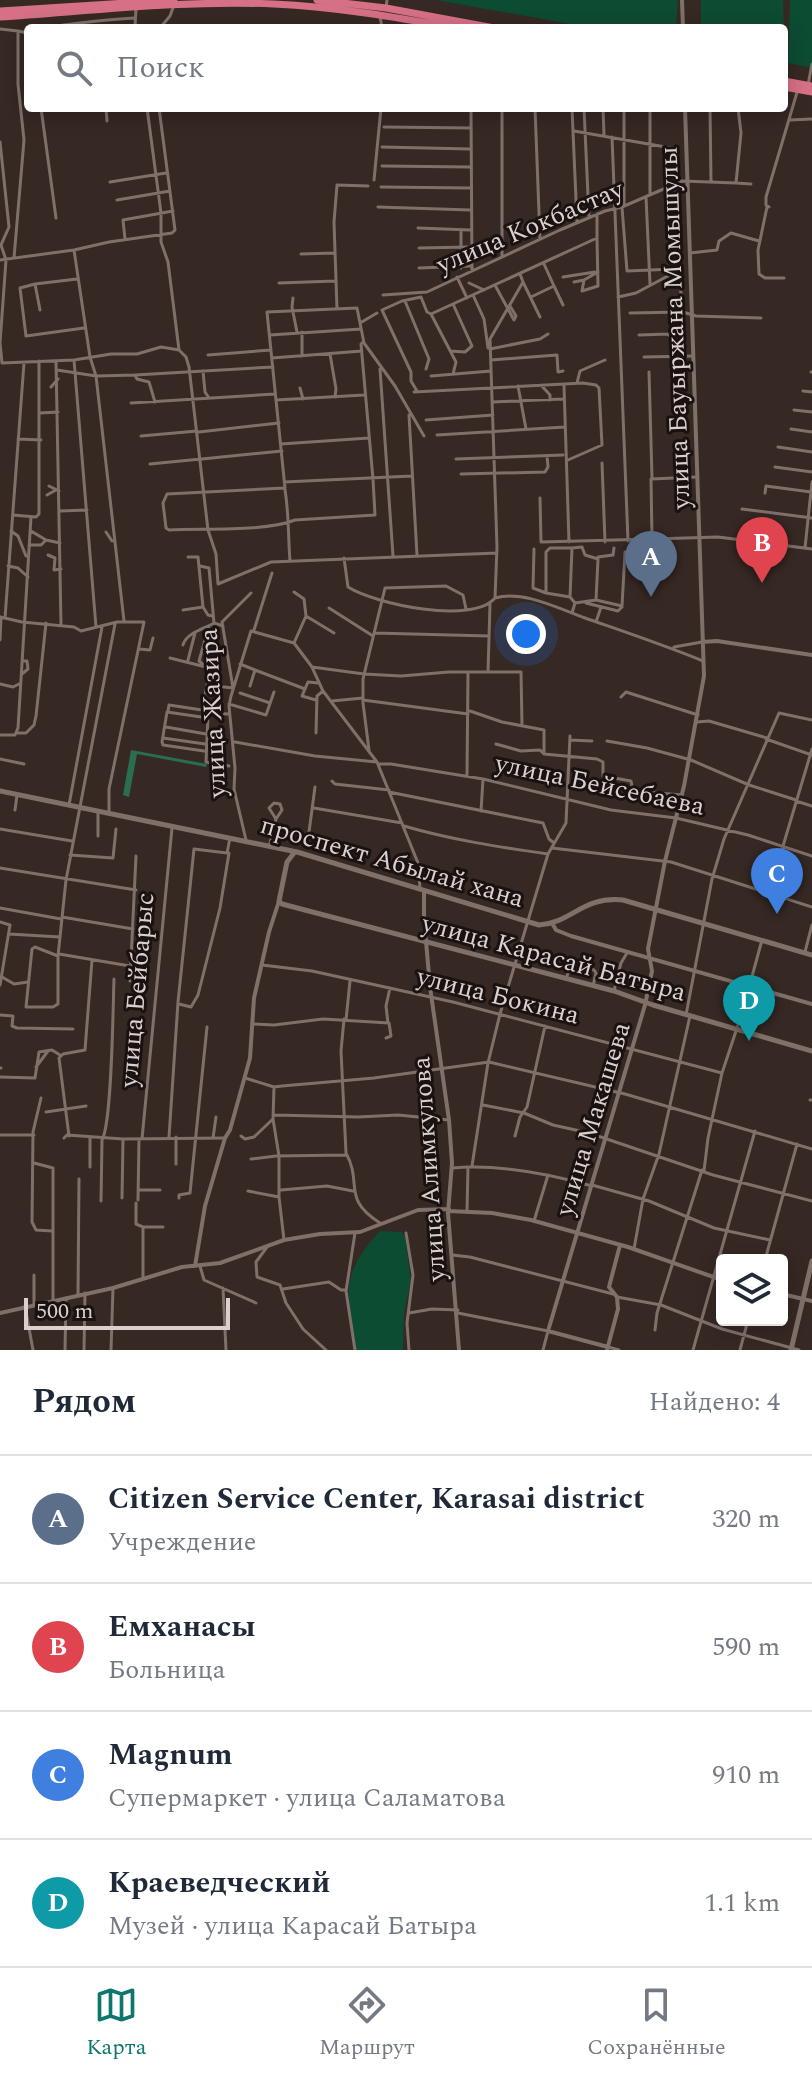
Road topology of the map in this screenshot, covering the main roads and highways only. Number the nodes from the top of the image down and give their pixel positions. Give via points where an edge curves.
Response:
1 (317, 0) edge
2 (174, 3) edge
3 (384, 8) edge
4 (0, 14) edge
5 (442, 24) edge
6 (472, 24) edge
7 (788, 85) edge
8 (788, 85) edge
9 (811, 88) edge
10 (0, 791) edge
11 (269, 847) junction
12 (295, 852) junction
13 (287, 862) junction
14 (809, 954) edge
15 (812, 1051) edge
16 (812, 1261) edge
17 (791, 1349) edge

1 - 3 highway
2 - 3 highway
2 - 4 highway
2 - 4 highway
3 - 5 highway
3 - 6 highway
7 - 9 highway
8 - 9 highway
10 - 11 main road, проспект Абылай хана
11 - 12 main road, проспект Абылай хана
11 - 13 main road
12 - 13 main road
12 - 14 main road, проспект Абылай хана via 539,925 600,900 628,900
13 - 15 main road, улица Карасай Батыра via 280,904 614,991
16 - 17 main road

